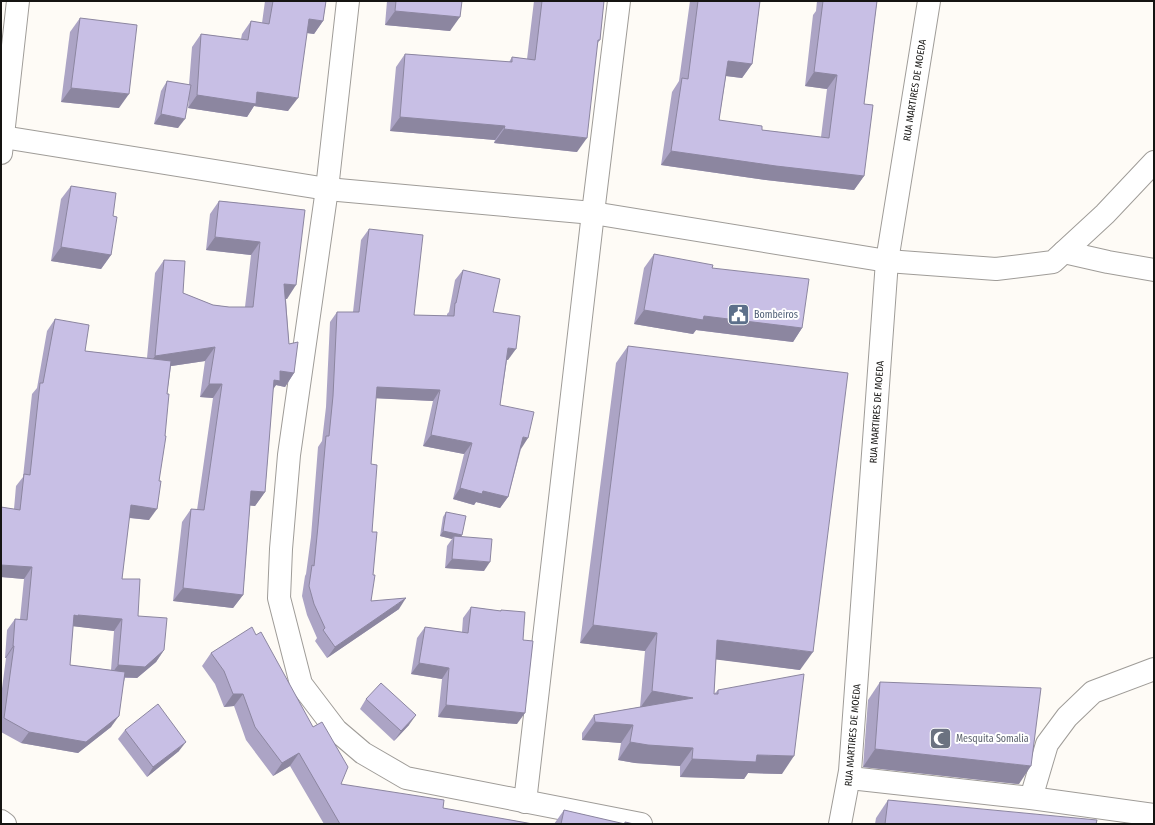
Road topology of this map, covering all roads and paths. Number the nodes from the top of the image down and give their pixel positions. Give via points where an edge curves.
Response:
1 (18, 1) edge
2 (348, 1) edge
3 (619, 1) edge
4 (929, 1) edge
5 (2, 145) edge
6 (1154, 162) edge
7 (327, 189) junction
8 (593, 213) junction
9 (1064, 252) junction
10 (886, 260) junction
11 (1154, 270) edge
12 (1154, 669) edge
13 (850, 778) junction
14 (1031, 798) junction
15 (525, 802) junction
16 (1154, 815) edge
17 (1, 821) edge
18 (5, 824) edge
19 (641, 824) edge
20 (840, 824) edge

1 - 5 street
2 - 7 street
3 - 8 street
4 - 10 street, RUA MARTIRES DE MOEDA
5 - 7 street
6 - 9 street via 1105,214
7 - 8 street
7 - 15 street via 289,455 281,549 279,598 301,684 336,730 363,753 406,778
8 - 10 street
8 - 15 street
9 - 10 street via 1053,262 996,269
9 - 11 street
10 - 13 street, RUA MARTIRES DE MOEDA
12 - 14 street via 1094,692 1067,717 1048,744
13 - 14 street
13 - 20 street, RUA MARTIRES DE MOEDA
14 - 16 street
15 - 19 street
17 - 18 street

